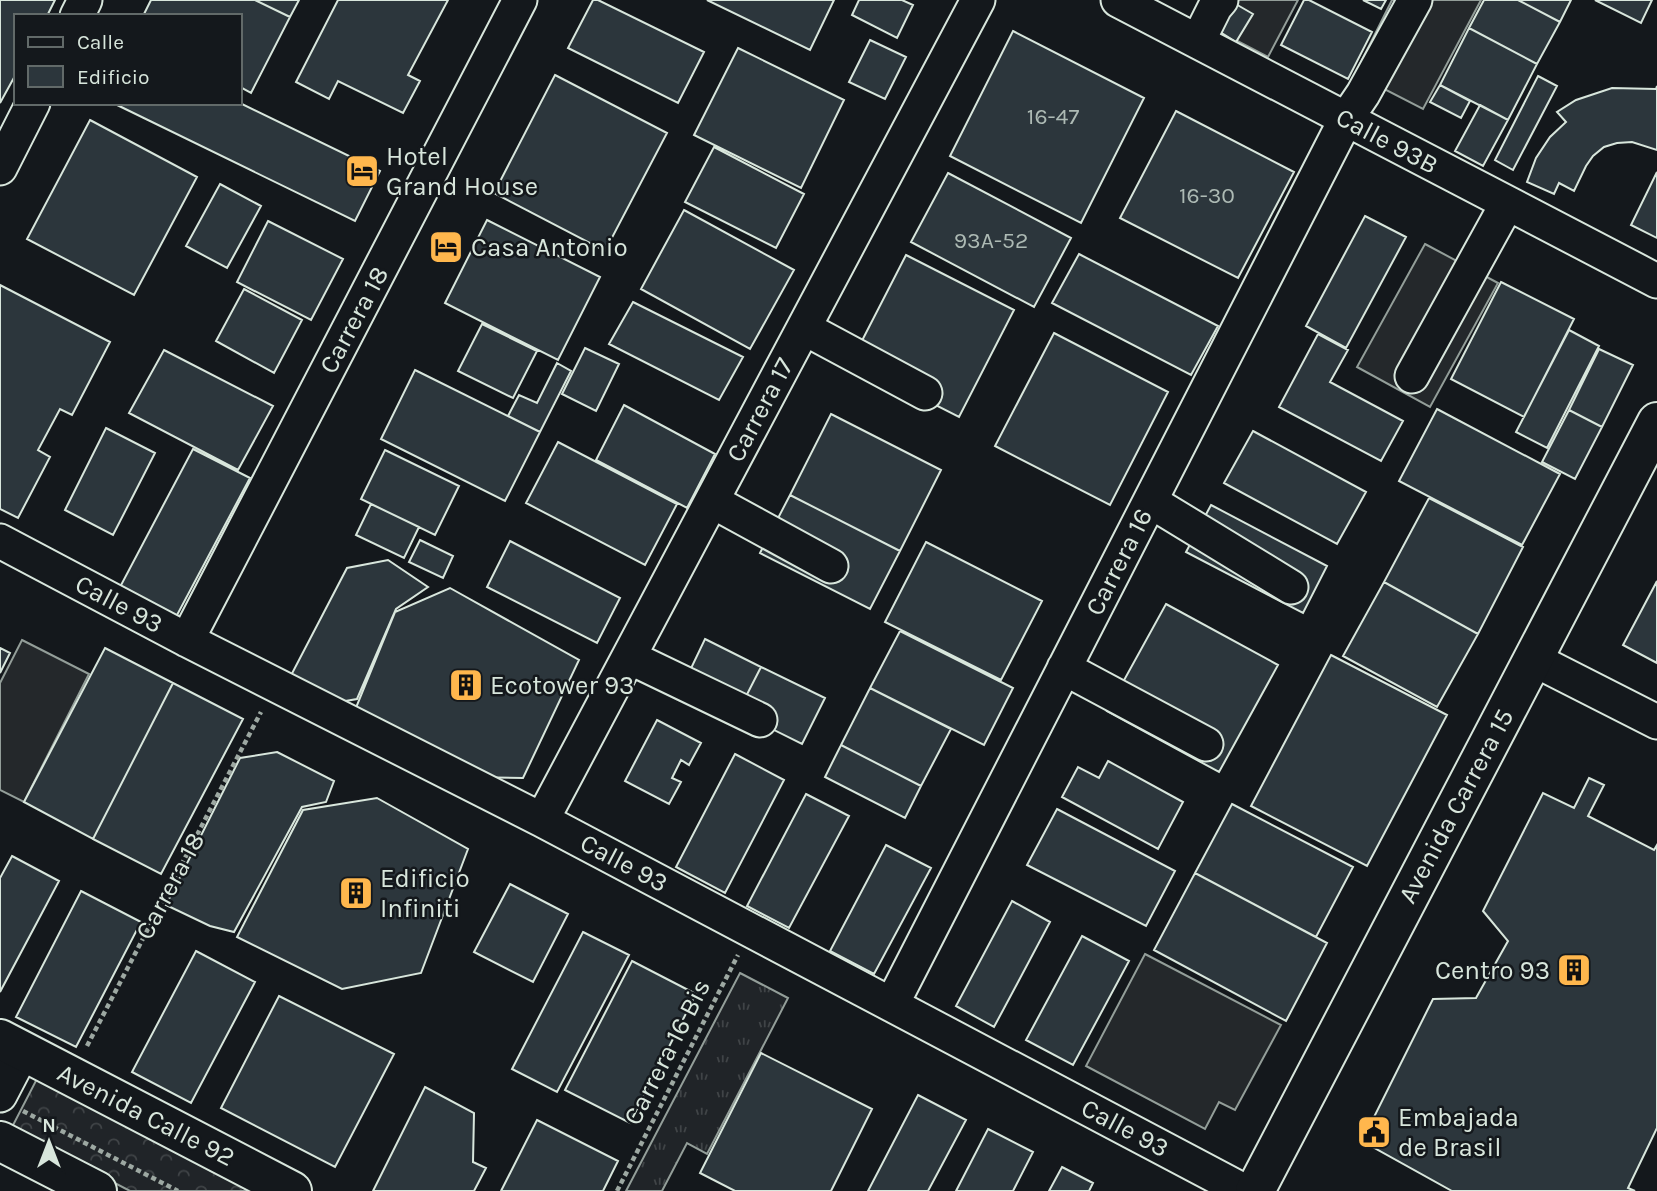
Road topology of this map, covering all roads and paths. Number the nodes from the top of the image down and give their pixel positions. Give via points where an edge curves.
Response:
1 (520, 0) edge
2 (978, 0) edge
3 (1118, 0) edge
4 (1221, 0) edge
5 (1415, 0) edge
6 (1198, 41) junction
7 (32, 105) edge
8 (1346, 119) junction
9 (0, 168) edge
10 (1507, 204) junction
11 (1657, 282) edge
12 (804, 328) junction
13 (1412, 376) dead end
14 (925, 393) dead end
15 (1657, 422) edge
16 (712, 501) junction
17 (1150, 501) junction
18 (0, 541) edge
19 (831, 566) dead end
20 (1291, 587) dead end
21 (187, 640) junction
22 (629, 657) junction
23 (1533, 659) junction
24 (1064, 668) junction
25 (262, 710) dead end
26 (760, 720) dead end
27 (1657, 722) edge
28 (1206, 744) dead end
29 (542, 820) junction
30 (750, 930) junction
31 (891, 1004) junction
32 (12, 1045) edge
33 (84, 1054) dead end
34 (4, 1114) edge
35 (97, 1191) edge
36 (178, 1191) edge
37 (292, 1191) edge
38 (617, 1191) edge
39 (1244, 1191) edge
40 (1255, 1191) edge

1 - 21 street, Carrera 18
2 - 12 street, Carrera 17
3 - 6 street, Calle 93B
4 - 6 street
5 - 8 street, Carrera 16
6 - 8 street, Calle 93B
7 - 9 street
8 - 10 street, Calle 93B
8 - 17 street, Carrera 16
10 - 11 street, Calle 93B
10 - 13 street
12 - 14 street
12 - 16 street, Carrera 17
15 - 23 main road, Avenida Carrera 15
16 - 19 street
16 - 22 street, Carrera 17
17 - 20 street
17 - 24 street, Carrera 16
18 - 21 street, Calle 93
21 - 29 street, Calle 93
22 - 26 street
22 - 29 street, Carrera 17
23 - 27 street
23 - 40 main road, Avenida Carrera 15
24 - 28 street
24 - 31 street, Carrera 16
25 - 33 path, Carrera 18
29 - 30 street, Calle 93
30 - 31 street, Calle 93
30 - 38 path, Carrera 16 Bis
31 - 39 street, Calle 93
32 - 34 street
32 - 37 main road, Avenida Calle 92
34 - 35 main road
34 - 36 path

